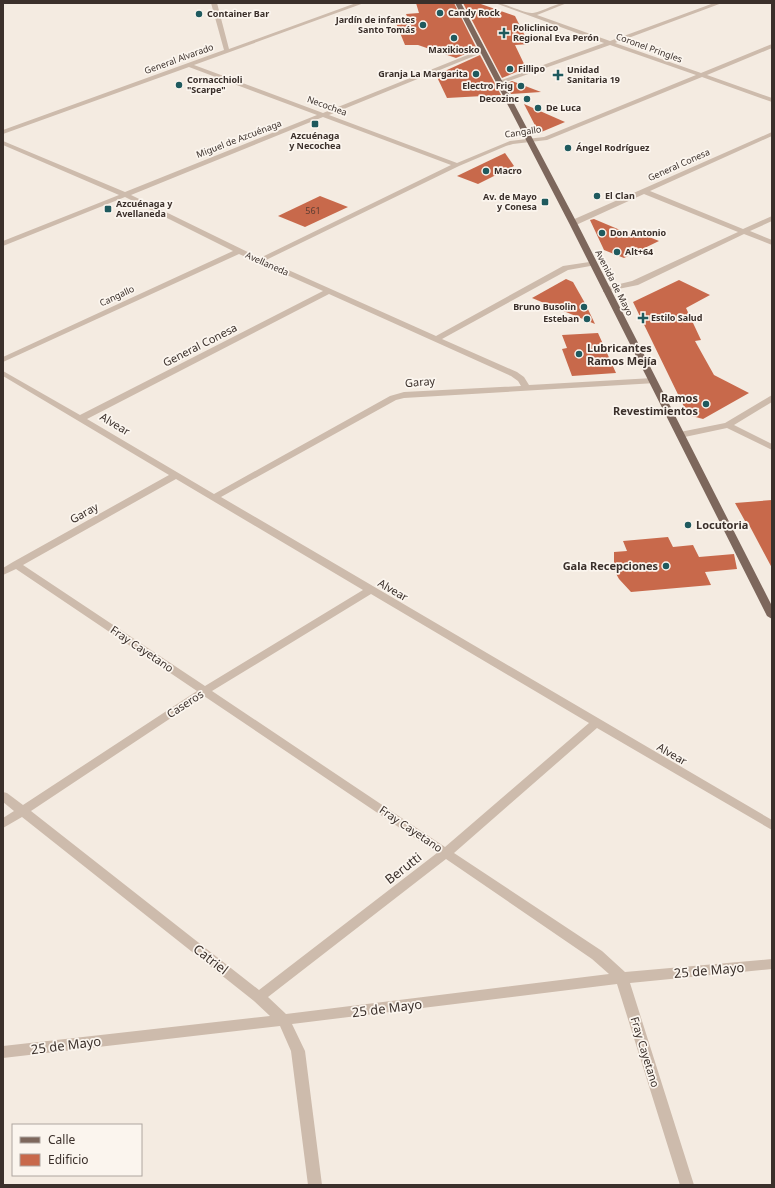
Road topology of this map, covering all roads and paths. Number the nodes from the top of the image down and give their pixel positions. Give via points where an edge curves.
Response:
1 (214, 3) edge
2 (361, 3) edge
3 (458, 3) edge
4 (498, 3) edge
5 (564, 3) edge
6 (719, 3) edge
7 (531, 15) junction
8 (610, 43) junction
9 (772, 46) edge
10 (227, 51) junction
11 (482, 51) junction
12 (189, 65) junction
13 (699, 75) junction
14 (498, 83) junction
15 (772, 100) edge
16 (325, 115) junction
17 (3, 132) edge
18 (772, 134) edge
19 (529, 141) junction
20 (3, 144) edge
21 (457, 165) junction
22 (646, 192) junction
23 (123, 194) junction
24 (772, 218) edge
25 (572, 223) junction
26 (745, 232) junction
27 (772, 243) edge
28 (3, 244) edge
29 (239, 251) junction
30 (260, 260) junction
31 (593, 263) junction
32 (606, 290) junction
33 (328, 292) junction
34 (436, 339) junction
35 (3, 360) edge
36 (5, 377) edge
37 (653, 381) junction
38 (527, 388) junction
39 (772, 398) edge
40 (81, 418) junction
41 (728, 424) junction
42 (680, 434) junction
43 (772, 447) edge
44 (176, 475) junction
45 (215, 497) junction
46 (16, 564) junction
47 (3, 572) edge
48 (370, 590) junction
49 (772, 616) edge
50 (204, 691) junction
51 (596, 723) junction
52 (3, 796) edge
53 (22, 812) junction
54 (3, 824) edge
55 (772, 826) edge
56 (446, 853) junction
57 (772, 964) edge
58 (622, 978) junction
59 (259, 997) junction
60 (283, 1019) junction
61 (3, 1052) edge
62 (315, 1185) edge
63 (687, 1185) edge

1 - 10 street
2 - 10 street, General Alvarado
3 - 11 main road, Avenida de Mayo
4 - 7 street, Coronel Pringles
5 - 7 street
6 - 8 street
7 - 8 street, Coronel Pringles
8 - 13 street, Coronel Pringles
8 - 14 street
9 - 13 street, Cangallo
10 - 12 street, General Alvarado
11 - 14 main road, Avenida de Mayo
11 - 16 street, Miguel de Azcuénaga
12 - 16 street, Necochea
12 - 17 street, General Alvarado
13 - 15 street, Coronel Pringles
13 - 19 street, Cangallo via 553,136
14 - 19 main road, Avenida de Mayo
16 - 21 street, Necochea
16 - 23 street, Miguel de Azcuénaga
18 - 22 street, General Conesa
19 - 21 street, Cangallo via 504,145
19 - 25 main road, Avenida de Mayo
20 - 23 street, Avellaneda
21 - 30 street, Cangallo
22 - 25 street, General Conesa
22 - 26 street
23 - 28 street, Miguel de Azcuénaga
23 - 29 street, Avellaneda
24 - 26 street
25 - 31 main road, Avenida de Mayo
26 - 27 street
26 - 32 street via 635,283
29 - 30 street, Avellaneda
29 - 35 street, Cangallo
30 - 33 street, Avellaneda
31 - 32 main road, Avenida de Mayo
31 - 34 street via 566,268
32 - 37 main road, Avenida de Mayo
33 - 34 street, Avellaneda
33 - 40 street, General Conesa
34 - 38 street, Avellaneda via 514,374 521,378
36 - 40 street, Alvear
37 - 38 street, Garay
37 - 42 main road, Avenida de Mayo
38 - 45 street, Garay via 414,393 394,398
39 - 41 street
40 - 44 street, Alvear
41 - 42 street
41 - 43 street
42 - 49 main road, Avenida de Mayo
44 - 45 street, Alvear
44 - 46 street, Garay
45 - 48 street, Alvear
46 - 47 street, Garay
46 - 50 street, Fray Cayetano
48 - 50 street, Caseros
48 - 51 street, Alvear
50 - 53 street, Caseros
50 - 56 street, Fray Cayetano
51 - 55 street, Alvear
51 - 56 street, Berutti
52 - 53 street, Catriel
53 - 54 street, Caseros
53 - 59 street, Catriel
56 - 58 street, Fray Cayetano via 597,954
56 - 59 street, Berutti
57 - 58 street, 25 de Mayo
58 - 60 street, 25 de Mayo
58 - 63 street, Fray Cayetano
59 - 60 street, Catriel
60 - 61 street, 25 de Mayo
60 - 62 street, Catriel via 298,1051

